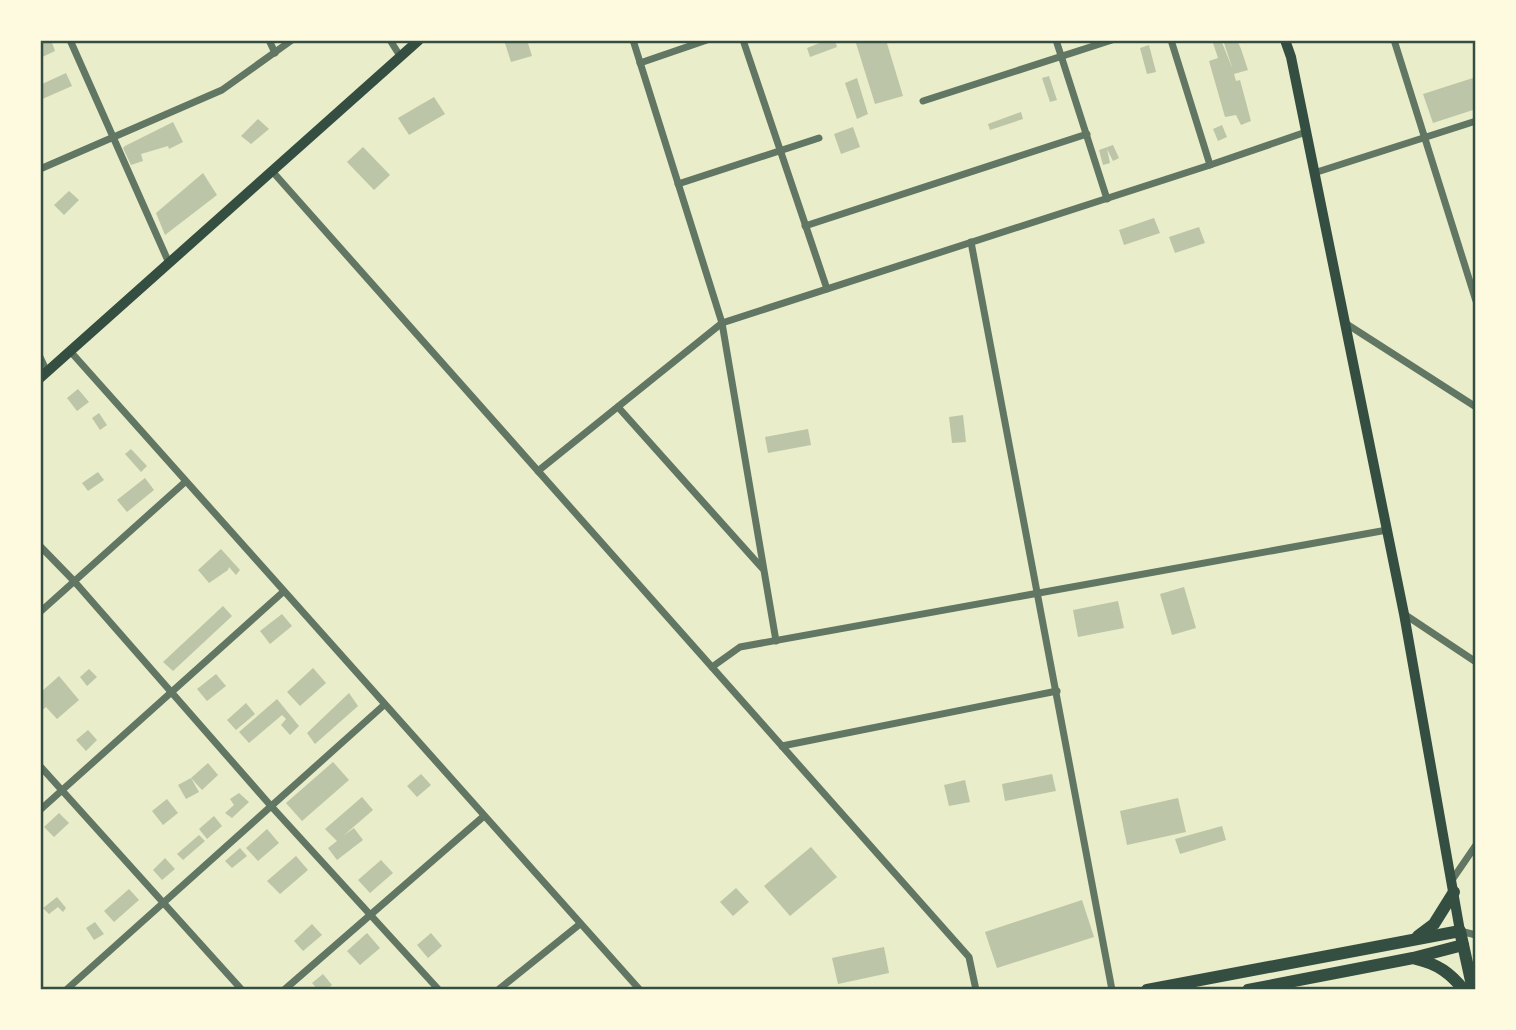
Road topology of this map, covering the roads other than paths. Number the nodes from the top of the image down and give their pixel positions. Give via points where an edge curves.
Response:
1 (70, 40) edge
2 (269, 40) edge
3 (292, 40) edge
4 (390, 40) edge
5 (419, 40) edge
6 (632, 40) edge
7 (743, 40) edge
8 (1056, 40) edge
9 (1112, 40) edge
10 (1171, 40) edge
11 (1285, 40) edge
12 (1394, 40) edge
13 (704, 41) edge
14 (275, 53) junction
15 (1062, 56) junction
16 (400, 57) junction
17 (640, 63) junction
18 (923, 101) dead end
19 (1476, 121) edge
20 (1306, 132) junction
21 (1087, 134) junction
22 (114, 137) junction
23 (1424, 137) junction
24 (819, 138) dead end
25 (780, 151) junction
26 (1210, 165) junction
27 (40, 169) edge
28 (272, 171) junction
29 (1314, 173) junction
30 (678, 184) junction
31 (1107, 199) junction
32 (805, 226) junction
33 (971, 242) junction
34 (169, 263) junction
35 (827, 289) junction
36 (1475, 297) edge
37 (1345, 322) junction
38 (722, 323) junction
39 (70, 351) junction
40 (40, 357) edge
41 (43, 375) edge
42 (618, 407) junction
43 (1476, 407) edge
44 (538, 471) junction
45 (185, 482) junction
46 (1387, 530) junction
47 (40, 546) edge
48 (764, 569) junction
49 (74, 581) junction
50 (283, 592) junction
51 (1039, 593) junction
52 (40, 612) edge
53 (1404, 614) junction
54 (776, 641) junction
55 (1476, 662) edge
56 (712, 667) junction
57 (1057, 691) junction
58 (172, 692) junction
59 (384, 705) junction
60 (782, 746) junction
61 (40, 766) edge
62 (62, 790) junction
63 (271, 806) junction
64 (40, 810) edge
65 (484, 816) junction
66 (1476, 845) edge
67 (1453, 886) junction
68 (163, 903) junction
69 (369, 915) junction
70 (580, 923) junction
71 (1460, 931) junction
72 (1475, 935) edge
73 (1408, 941) junction
74 (1463, 945) junction
75 (1413, 958) junction
76 (66, 990) edge
77 (242, 990) edge
78 (284, 990) edge
79 (439, 990) edge
80 (498, 990) edge
81 (640, 990) edge
82 (976, 990) edge
83 (1112, 990) edge
84 (1147, 990) edge
85 (1248, 990) edge
86 (1464, 990) edge
87 (1473, 990) edge

1 - 22 street
2 - 14 street
3 - 14 street
4 - 16 street
5 - 16 main road
6 - 17 street
7 - 25 street
8 - 15 street
9 - 15 street
10 - 26 street
11 - 20 main road
12 - 23 street
13 - 17 street
14 - 22 street via 222,90
15 - 18 street
15 - 21 street
16 - 28 main road
17 - 30 street
19 - 23 street
20 - 26 street
20 - 29 main road
21 - 31 street
21 - 32 street
22 - 27 street
22 - 34 street
23 - 29 street
23 - 36 street
24 - 25 street
25 - 30 street
25 - 32 street
26 - 31 street
28 - 34 main road
28 - 44 street
29 - 37 main road
30 - 38 street
31 - 33 street
32 - 35 street
33 - 35 street
33 - 51 street
34 - 39 main road
35 - 38 street
37 - 43 street
37 - 46 main road
38 - 42 street
38 - 48 street
39 - 41 main road
39 - 45 street
40 - 41 street
42 - 44 street
42 - 48 street
44 - 56 street
45 - 49 street
45 - 50 street
46 - 51 street
46 - 53 main road
47 - 49 street
48 - 54 street
49 - 52 street
49 - 58 street
50 - 58 street
50 - 59 street
51 - 54 street
51 - 57 street
53 - 55 street
53 - 67 main road
54 - 56 street via 740,647
56 - 60 street
57 - 60 street
57 - 83 street
58 - 62 street
58 - 63 street
59 - 63 street
59 - 65 street
60 - 82 street via 969,957
61 - 62 street
62 - 64 street
62 - 68 street
63 - 68 street
63 - 69 street
65 - 69 street
65 - 70 street
66 - 67 street
67 - 71 main road
67 - 73 main road via 1434,924
68 - 76 street
68 - 77 street
69 - 78 street
69 - 79 street
70 - 80 street
70 - 81 street
71 - 72 street
71 - 73 main road
71 - 74 main road
72 - 74 street
73 - 84 main road
74 - 75 main road
74 - 87 main road
75 - 85 main road
75 - 86 main road via 1445,969

